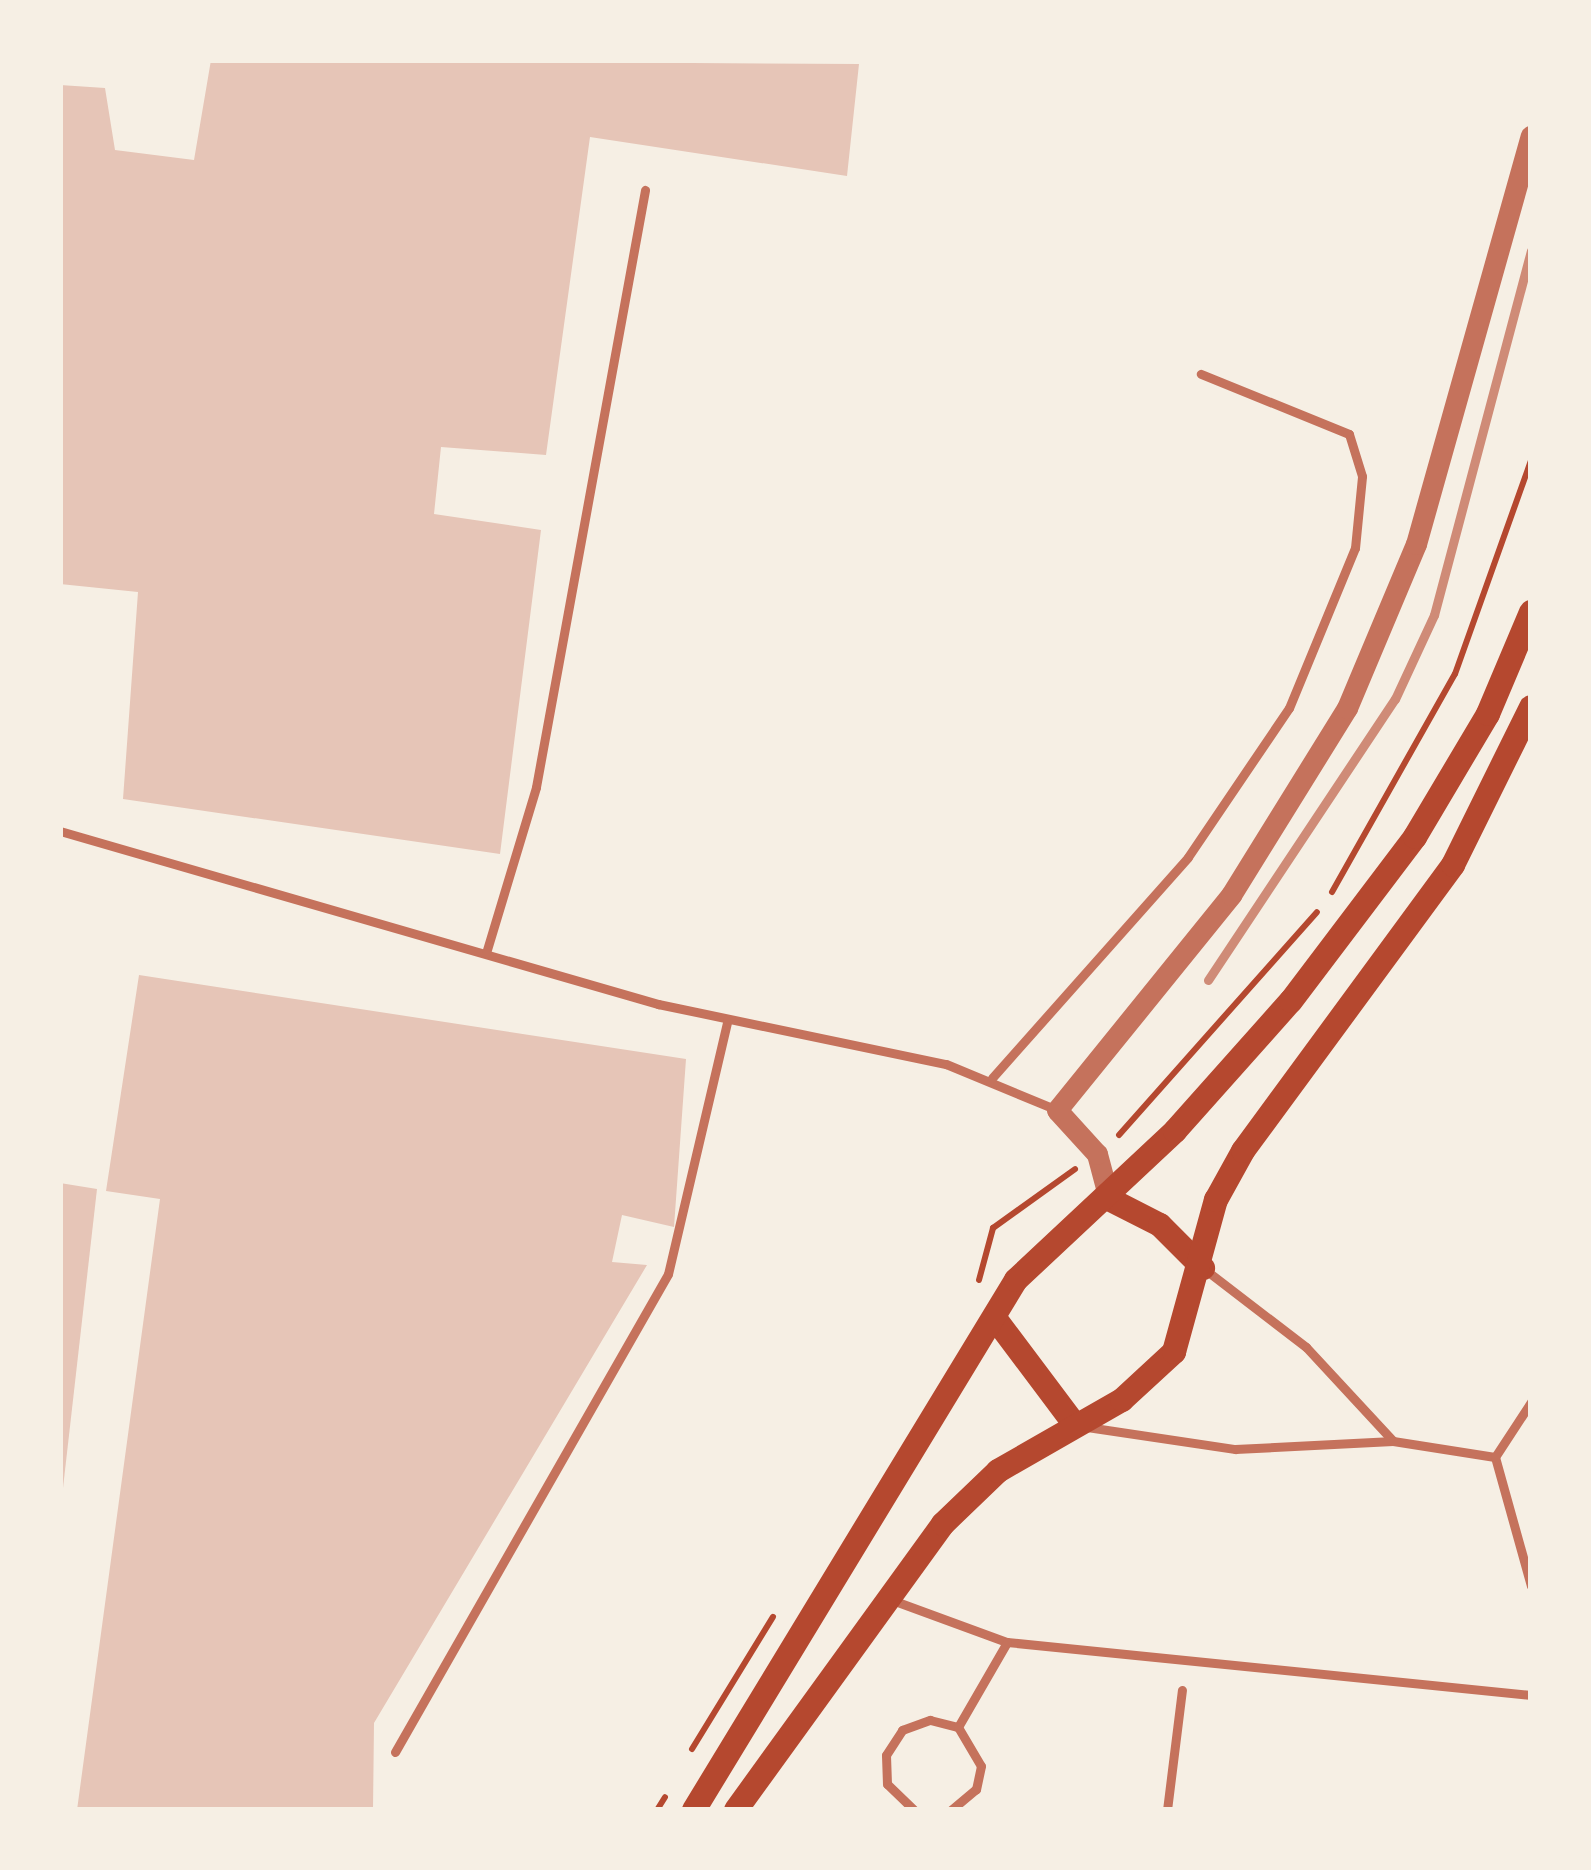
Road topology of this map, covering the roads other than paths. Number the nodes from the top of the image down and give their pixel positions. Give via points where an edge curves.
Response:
1 (1531, 136) edge
2 (645, 190) dead end
3 (1201, 374) dead end
4 (1531, 612) edge
5 (1531, 707) edge
6 (60, 830) edge
7 (487, 953) junction
8 (728, 1019) junction
9 (992, 1078) junction
10 (1057, 1110) junction
11 (1109, 1198) junction
12 (1203, 1268) junction
13 (997, 1321) junction
14 (1531, 1402) edge
15 (1075, 1425) junction
16 (1393, 1441) junction
17 (1495, 1456) junction
18 (1531, 1586) edge
19 (886, 1598) junction
20 (1007, 1642) junction
21 (1182, 1690) dead end
22 (1531, 1695) edge
23 (958, 1727) junction
24 (395, 1752) dead end
25 (959, 1809) edge
26 (694, 1810) edge
27 (736, 1810) edge
28 (914, 1810) edge
29 (1167, 1810) edge

1 - 10 street via 1416,544 1347,708 1231,895
2 - 7 lane via 536,787
3 - 9 lane via 1349,434 1362,476 1355,548 1264,746 1188,857
4 - 11 main road via 1488,713 1415,837 1266,1033
5 - 12 main road via 1454,865 1243,1151 1216,1200
6 - 7 lane
7 - 8 lane
8 - 9 lane
8 - 24 lane via 668,1274
9 - 10 lane
10 - 11 street via 1096,1154
11 - 12 main road via 1160,1226
11 - 13 main road via 1047,1241
12 - 15 main road via 1174,1352 1148,1382
12 - 16 lane via 1306,1347
13 - 15 main road
13 - 26 main road via 773,1665
14 - 17 lane
15 - 16 lane via 1313,1453
15 - 19 main road via 998,1471
16 - 17 lane
17 - 18 lane
19 - 20 lane
19 - 27 main road
20 - 22 lane
20 - 23 lane
21 - 29 lane
23 - 25 lane via 981,1766
23 - 28 lane via 916,1725 886,1754 887,1784

